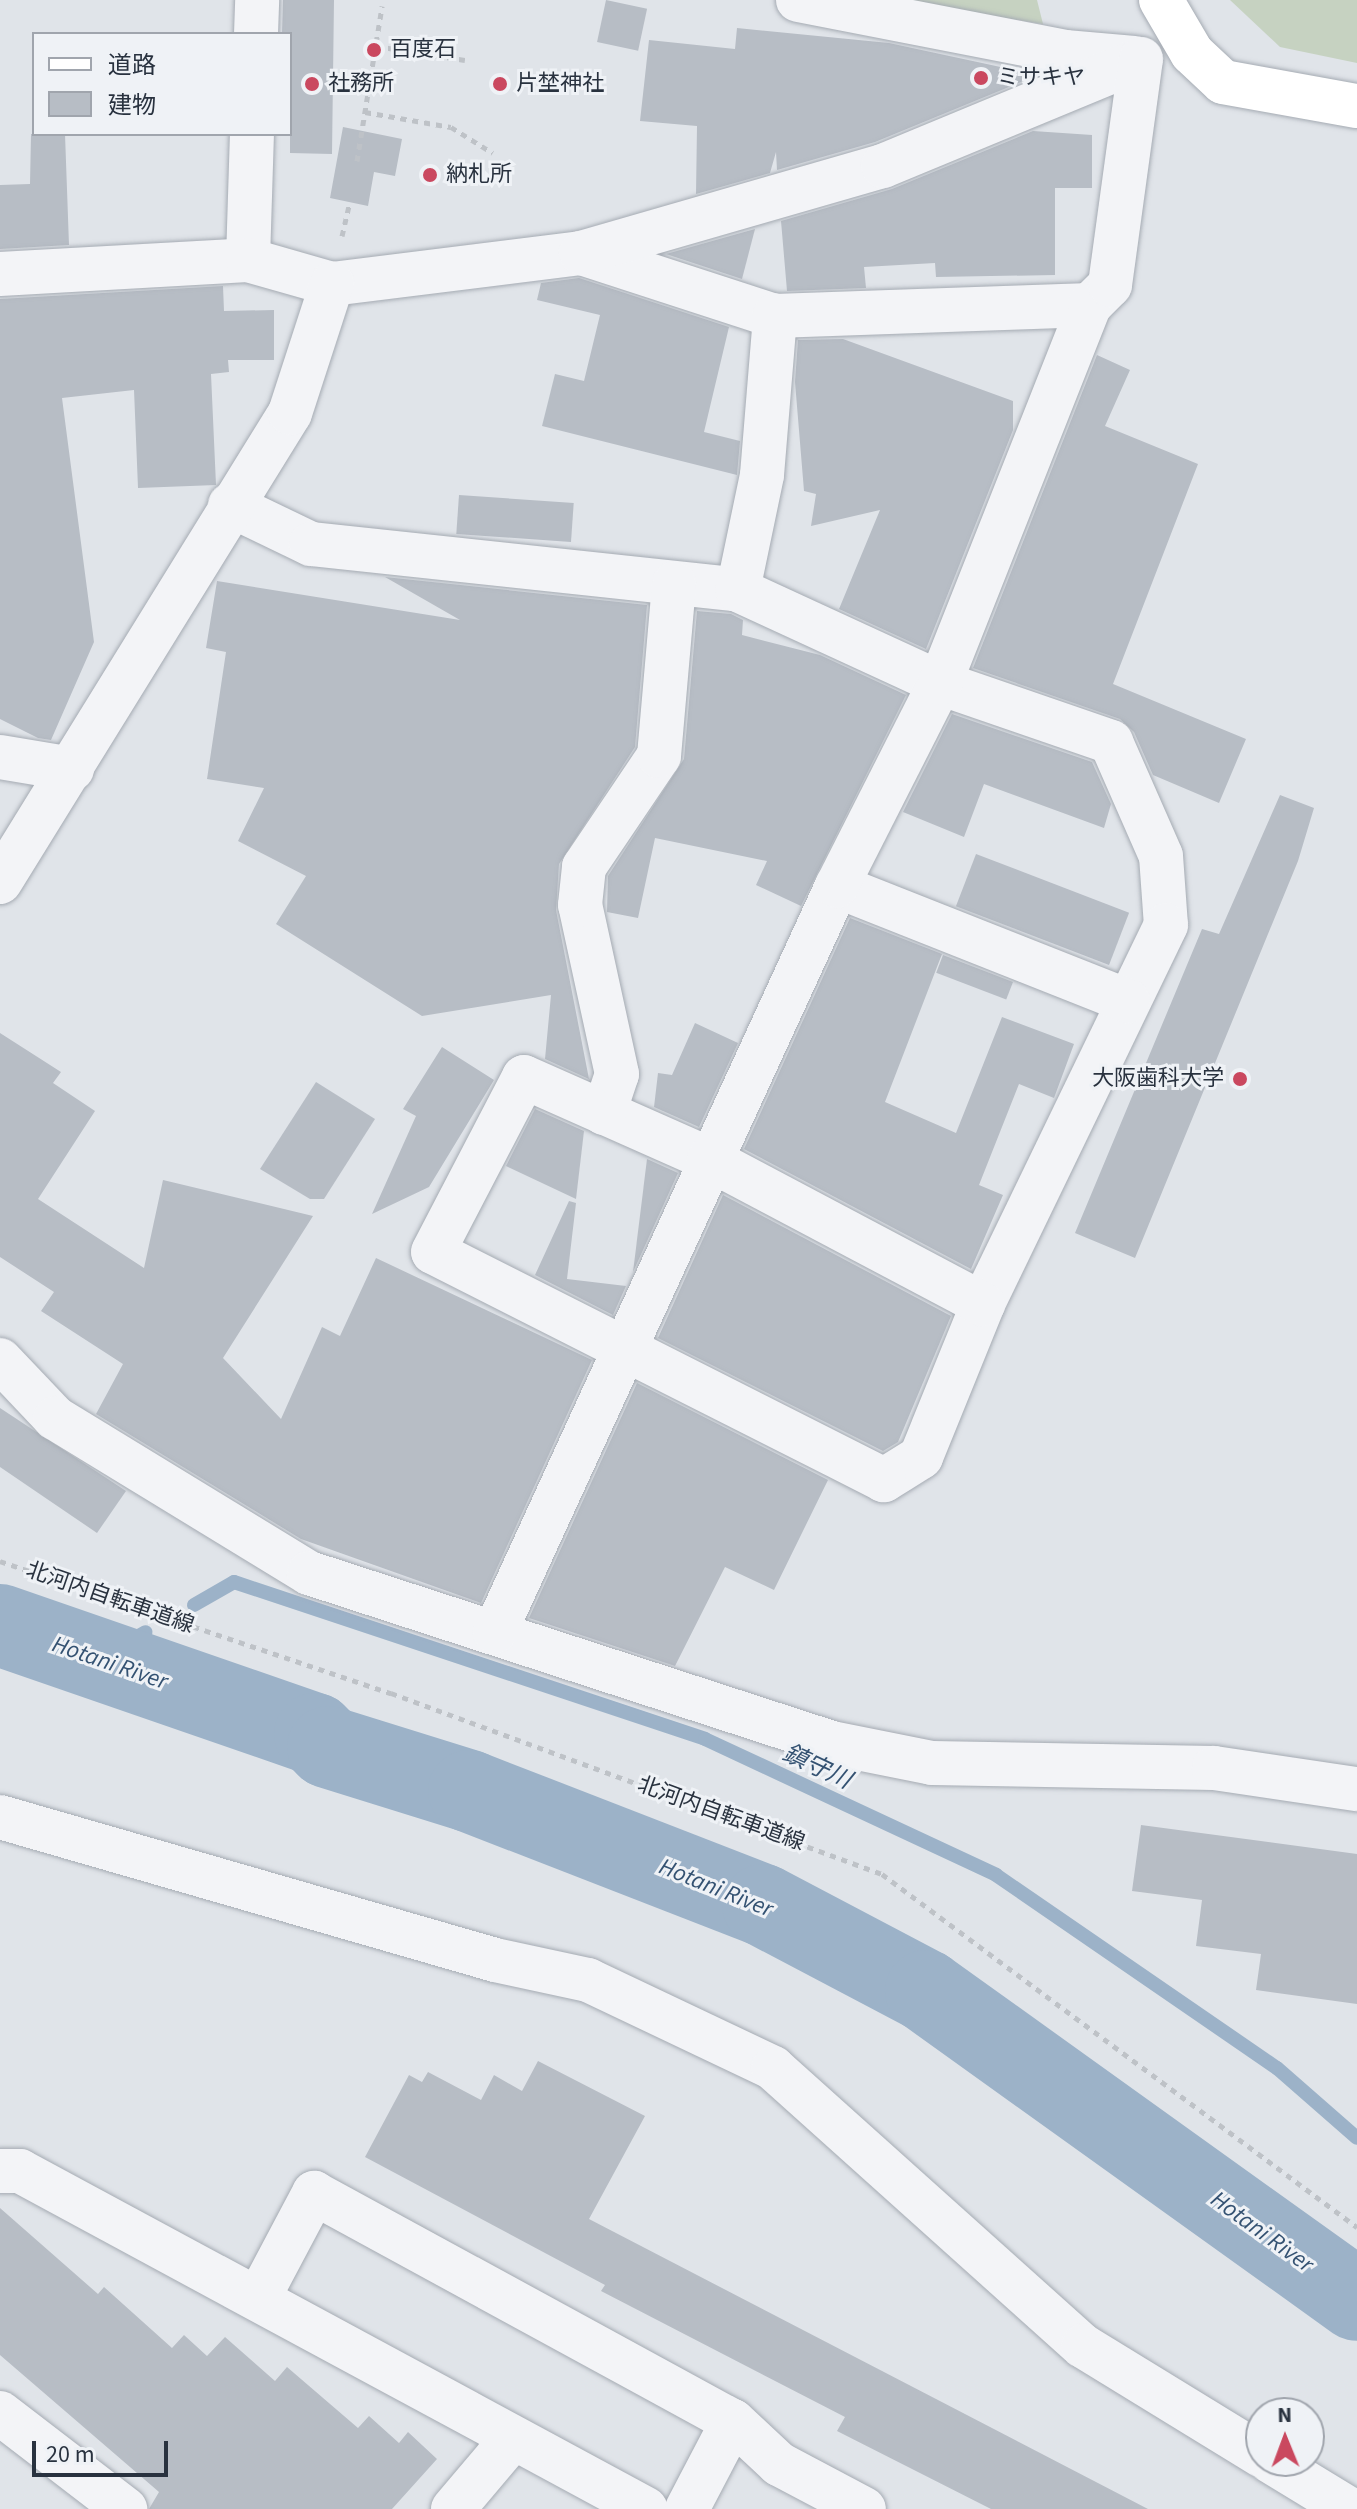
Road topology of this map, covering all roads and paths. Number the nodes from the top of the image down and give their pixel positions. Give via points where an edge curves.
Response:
1 (257, 0) edge
2 (798, 0) edge
3 (1161, 0) edge
4 (382, 6) dead end
5 (256, 32) edge
6 (376, 46) junction
7 (1192, 53) junction
8 (1141, 59) junction
9 (465, 60) dead end
10 (1357, 106) edge
11 (365, 112) junction
12 (252, 136) edge
13 (493, 153) dead end
14 (357, 161) dead end
15 (350, 202) dead end
16 (581, 253) junction
17 (248, 260) junction
18 (336, 263) junction
19 (0, 274) edge
20 (1090, 305) junction
21 (775, 316) junction
22 (230, 505) junction
23 (674, 584) junction
24 (738, 590) junction
25 (940, 683) junction
26 (0, 757) edge
27 (72, 769) junction
28 (0, 882) edge
29 (837, 886) junction
30 (1128, 1001) junction
31 (604, 1113) junction
32 (709, 1159) junction
33 (983, 1304) junction
34 (620, 1351) junction
35 (0, 1360) edge
36 (0, 1561) edge
37 (495, 1632) junction
38 (1357, 1789) edge
39 (0, 1817) edge
40 (0, 2171) edge
41 (1357, 2227) edge
42 (259, 2297) junction
43 (0, 2413) edge
44 (733, 2421) junction
45 (513, 2438) junction
46 (1245, 2445) edge
47 (1296, 2477) edge
48 (125, 2509) edge
49 (453, 2509) edge
50 (646, 2509) edge
51 (687, 2509) edge
52 (864, 2509) edge
53 (1349, 2509) edge

1 - 5 street
2 - 8 street via 1065,52
3 - 7 main road
4 - 6 path
6 - 9 path
6 - 11 path
7 - 8 street
7 - 10 main road via 1223,82
8 - 16 street via 883,166
8 - 20 street via 1110,285
11 - 13 path via 451,127
11 - 14 path
12 - 17 street
15 - 18 path
16 - 18 street
16 - 21 street
17 - 18 street
17 - 19 street
18 - 22 street via 290,413
20 - 21 street
20 - 25 street
21 - 24 street via 762,475
22 - 23 street via 311,544
22 - 27 street
23 - 24 street
23 - 31 street via 659,756 584,867 580,905 617,1074
24 - 25 street
25 - 29 street
25 - 30 street via 1111,742 1161,856 1166,925
26 - 27 street
27 - 28 street
29 - 30 street
29 - 32 street
30 - 33 street
31 - 32 street
31 - 34 street via 524,1077 433,1252
32 - 33 street
32 - 34 street
33 - 34 street via 921,1457 884,1480
34 - 37 street
35 - 37 street via 55,1418 309,1573
36 - 41 path, 北河内自転車道線 via 391,1693 882,1874
37 - 38 street via 832,1743 932,1763 1214,1768
39 - 46 street via 495,1960 588,1980 773,2068 1083,2346
40 - 42 street via 20,2171
42 - 44 street via 314,2193
42 - 45 street
43 - 48 street
44 - 51 street
44 - 52 street via 779,2464
45 - 49 street
45 - 50 street
47 - 53 street

